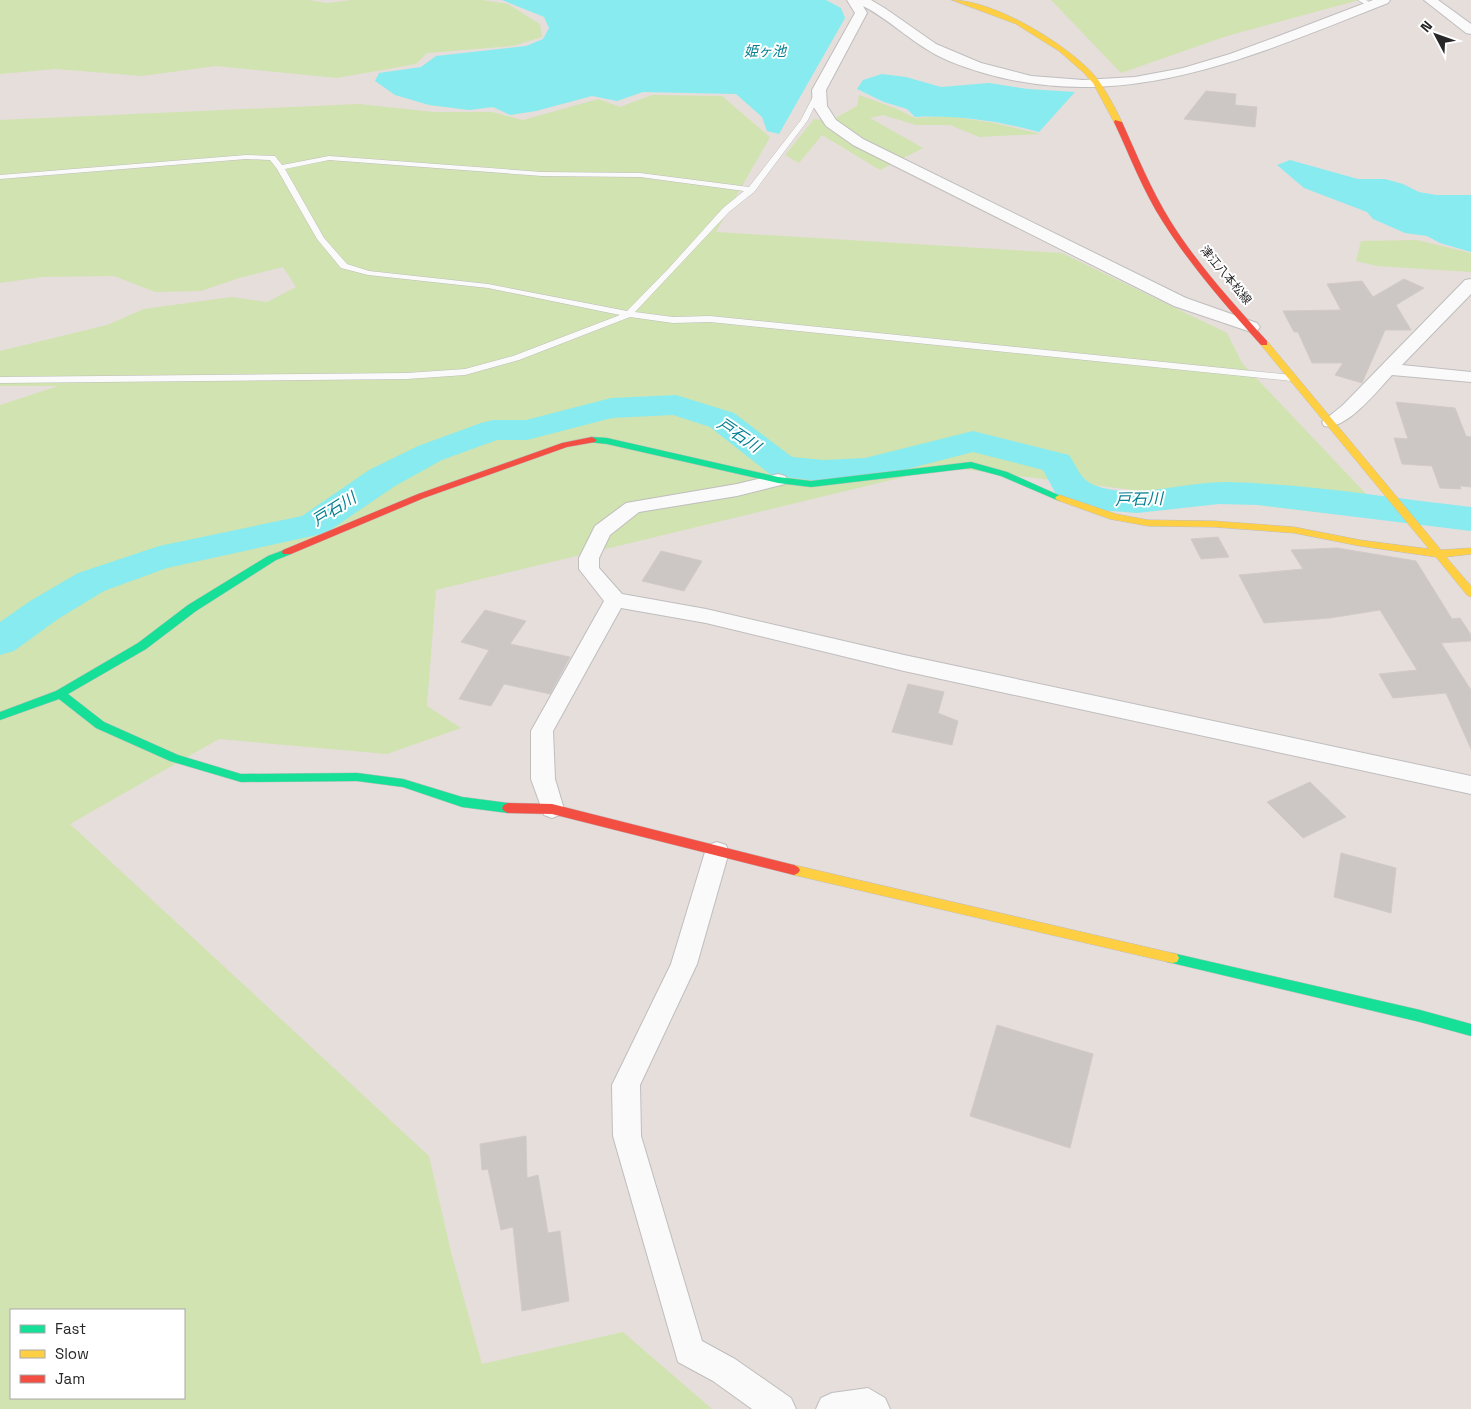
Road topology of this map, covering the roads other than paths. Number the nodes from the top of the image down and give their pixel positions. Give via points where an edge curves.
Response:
1 (853, 0) edge
2 (858, 0) edge
3 (955, 0) edge
4 (1384, 0) edge
5 (1430, 0) edge
6 (1365, 3) edge
7 (1471, 30) edge
8 (1097, 85) junction
9 (819, 90) junction
10 (280, 168) junction
11 (0, 177) edge
12 (751, 190) junction
13 (1471, 284) edge
14 (629, 314) junction
15 (1251, 327) junction
16 (1390, 369) junction
17 (1471, 377) edge
18 (1292, 378) junction
19 (0, 380) edge
20 (1331, 422) junction
21 (778, 480) junction
22 (1471, 551) edge
23 (1438, 554) junction
24 (1471, 593) edge
25 (616, 600) junction
26 (60, 694) junction
27 (0, 716) edge
28 (1471, 785) edge
29 (552, 809) junction
30 (717, 852) junction
31 (1471, 1030) edge
32 (780, 1409) edge
33 (832, 1409) edge
34 (874, 1409) edge

1 - 9 street via 861,13
2 - 8 street via 868,3 918,39 977,66 1042,82
3 - 8 street, 津江八本松線 via 1033,30 1078,64
4 - 6 street
5 - 7 street
6 - 8 street via 1263,48 1170,76
8 - 15 street, 津江八本松線 via 1109,102 1151,193 1174,233
9 - 12 lane via 804,120
9 - 15 street via 820,106 830,121 858,142 1180,302
10 - 11 lane via 272,158 246,157
10 - 12 lane via 329,158 533,174 640,176
10 - 14 lane via 321,239 344,266 368,273 488,286
12 - 14 lane via 726,210
13 - 16 street
14 - 18 lane via 673,320 710,319
14 - 19 lane via 516,358 465,372 407,376
15 - 18 street, 津江八本松線
16 - 17 street
16 - 20 street
18 - 20 street, 津江八本松線
20 - 23 street, 津江八本松線
21 - 23 street via 811,484 971,465 1004,474 1114,518 1148,523 1294,530
21 - 25 street via 633,508 602,531 589,558 589,569
21 - 26 street via 607,441 587,440 565,445 421,496 272,558 192,608 142,646
22 - 23 street
23 - 24 street, 津江八本松線
25 - 28 street via 706,616 904,663
25 - 29 street via 542,731 543,779
26 - 27 street
26 - 29 street via 100,725 174,758 241,778 357,778 403,784 462,802
29 - 30 street
30 - 31 street
30 - 32 street via 684,964 626,1085 627,1136 690,1351
33 - 34 street via 868,1404

